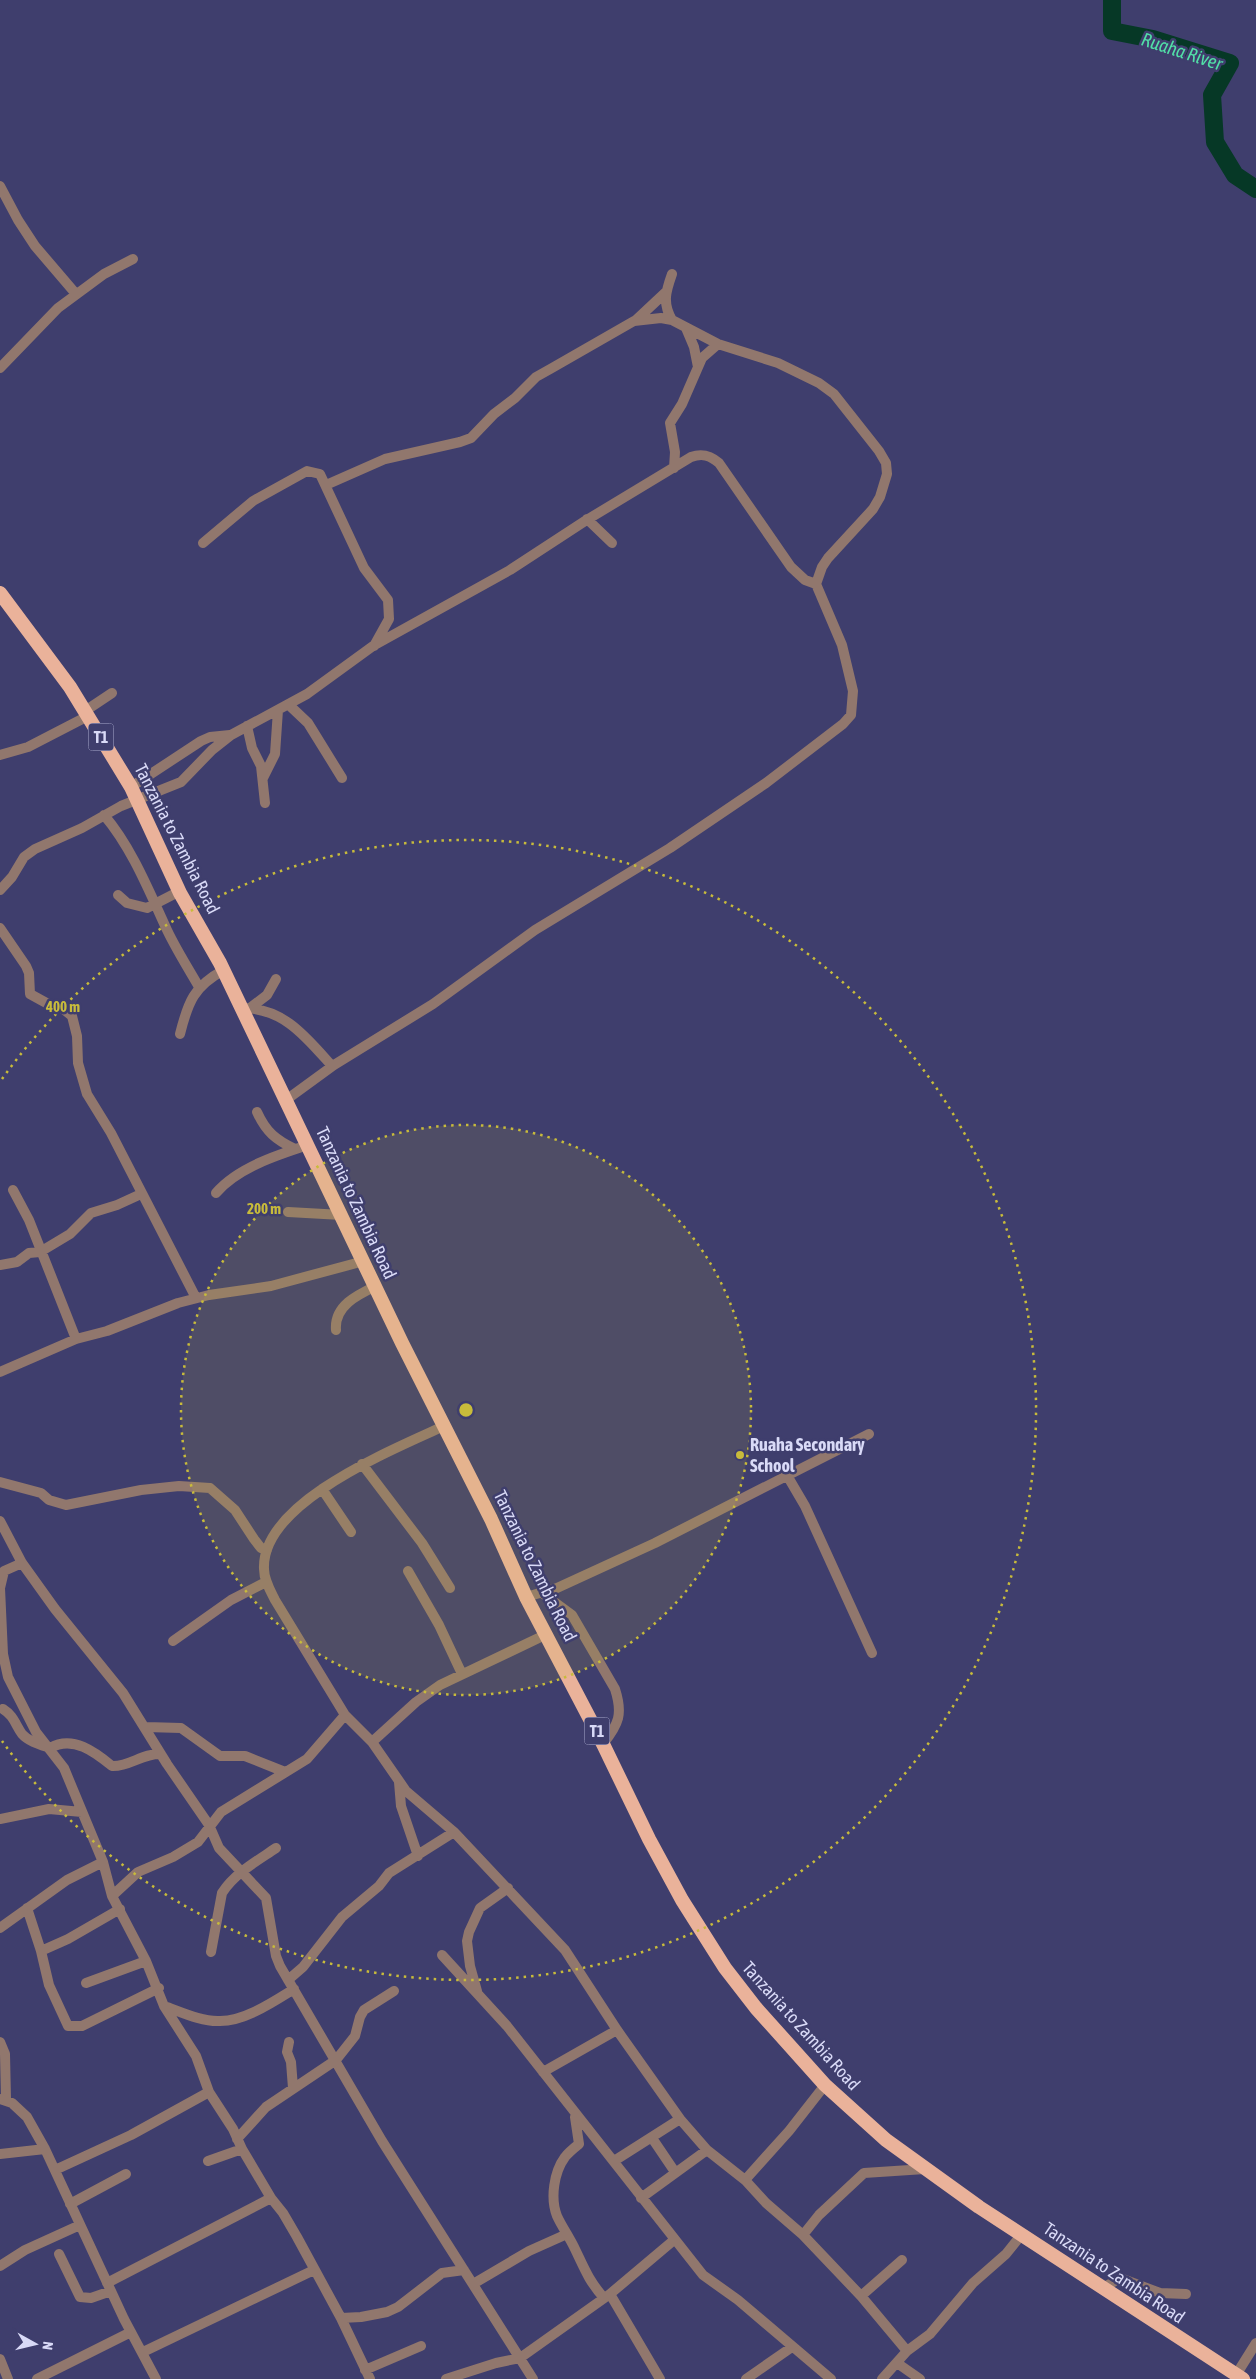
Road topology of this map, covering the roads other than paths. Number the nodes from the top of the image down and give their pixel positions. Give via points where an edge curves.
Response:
1 (0, 186) edge
2 (133, 260) dead end
3 (672, 274) dead end
4 (666, 292) junction
5 (76, 294) junction
6 (672, 320) junction
7 (634, 321) junction
8 (686, 328) junction
9 (718, 344) junction
10 (698, 367) junction
11 (0, 368) edge
12 (674, 468) junction
13 (326, 486) junction
14 (587, 519) junction
15 (203, 543) dead end
16 (612, 543) dead end
17 (816, 584) junction
18 (0, 593) edge
19 (373, 646) junction
20 (112, 693) dead end
21 (289, 705) junction
22 (278, 710) junction
23 (87, 714) junction
24 (247, 726) junction
25 (231, 735) junction
26 (0, 755) edge
27 (342, 778) dead end
28 (263, 779) junction
29 (131, 787) junction
30 (137, 801) junction
31 (266, 803) dead end
32 (104, 815) junction
33 (0, 890) edge
34 (180, 891) junction
35 (118, 895) dead end
36 (157, 904) junction
37 (0, 928) edge
38 (224, 970) junction
39 (276, 979) dead end
40 (199, 987) junction
41 (246, 1008) junction
42 (180, 1034) dead end
43 (332, 1066) junction
44 (286, 1100) junction
45 (257, 1112) dead end
46 (302, 1147) junction
47 (13, 1190) dead end
48 (216, 1193) dead end
49 (142, 1194) junction
50 (288, 1212) dead end
51 (342, 1214) junction
52 (40, 1252) junction
53 (364, 1260) junction
54 (0, 1265) edge
55 (376, 1286) junction
56 (196, 1298) junction
57 (336, 1330) dead end
58 (76, 1339) junction
59 (0, 1372) edge
60 (444, 1426) junction
61 (869, 1434) dead end
62 (362, 1464) junction
63 (788, 1477) junction
64 (0, 1482) edge
65 (322, 1489) junction
66 (0, 1520) edge
67 (351, 1532) dead end
68 (5, 1540) edge
69 (267, 1550) junction
70 (22, 1562) junction
71 (408, 1570) dead end
72 (266, 1582) junction
73 (450, 1588) dead end
74 (542, 1593) junction
75 (526, 1597) junction
76 (547, 1634) junction
77 (173, 1641) dead end
78 (872, 1653) dead end
79 (462, 1674) junction
80 (2, 1709) edge
81 (28, 1714) junction
82 (344, 1715) junction
83 (146, 1727) junction
84 (372, 1742) junction
85 (603, 1744) junction
86 (50, 1748) junction
87 (161, 1754) junction
88 (285, 1772) junction
89 (399, 1782) junction
90 (82, 1812) junction
91 (0, 1819) edge
92 (209, 1825) junction
93 (454, 1832) junction
94 (276, 1848) dead end
95 (418, 1856) junction
96 (103, 1862) junction
97 (241, 1873) junction
98 (508, 1888) junction
99 (112, 1896) junction
100 (27, 1908) junction
101 (120, 1909) junction
102 (0, 1928) edge
103 (41, 1951) junction
104 (211, 1952) dead end
105 (442, 1955) dead end
106 (146, 1961) junction
107 (288, 1980) junction
108 (86, 1983) dead end
109 (158, 1988) junction
110 (294, 1989) junction
111 (394, 1991) dead end
112 (478, 1993) junction
113 (164, 2006) junction
114 (616, 2030) junction
115 (0, 2042) edge
116 (289, 2042) dead end
117 (336, 2060) junction
118 (542, 2072) junction
119 (824, 2085) junction
120 (293, 2088) junction
121 (209, 2092) junction
122 (3, 2099) edge
123 (575, 2114) junction
124 (680, 2119) junction
125 (652, 2138) junction
126 (237, 2139) junction
127 (45, 2149) junction
128 (242, 2149) junction
129 (707, 2150) junction
130 (0, 2154) edge
131 (208, 2161) dead end
132 (614, 2161) junction
133 (925, 2169) junction
134 (55, 2170) junction
135 (675, 2172) junction
136 (126, 2174) dead end
137 (745, 2180) junction
138 (271, 2198) junction
139 (641, 2198) junction
140 (70, 2204) junction
141 (80, 2225) junction
142 (567, 2234) junction
143 (1022, 2234) junction
144 (803, 2235) junction
145 (674, 2240) junction
146 (59, 2254) dead end
147 (902, 2260) dead end
148 (0, 2266) edge
149 (314, 2270) junction
150 (464, 2270) junction
151 (472, 2284) junction
152 (109, 2287) junction
153 (1103, 2288) junction
154 (1186, 2294) dead end
155 (607, 2296) junction
156 (861, 2296) junction
157 (341, 2318) junction
158 (131, 2332) junction
159 (1256, 2343) edge
160 (421, 2346) dead end
161 (792, 2347) junction
162 (907, 2351) junction
163 (143, 2352) junction
164 (520, 2358) junction
165 (0, 2359) edge
166 (897, 2363) junction
167 (368, 2374) edge
168 (1239, 2377) edge
169 (8, 2379) edge
170 (37, 2379) edge
171 (156, 2379) edge
172 (446, 2379) edge
173 (533, 2379) edge
174 (660, 2379) edge
175 (746, 2379) edge
176 (831, 2379) edge
177 (882, 2379) edge
178 (920, 2379) edge

1 - 5 street via 35,246
2 - 5 street via 104,274
3 - 4 street
4 - 6 street via 665,305
4 - 7 street
5 - 11 street via 46,319
6 - 7 street
6 - 8 street
7 - 13 street via 536,377 471,438 385,459
8 - 9 street
8 - 10 street
9 - 10 street via 706,353
9 - 17 street via 795,370 834,394 886,463 886,483 880,497 828,558
10 - 12 street via 670,423
12 - 14 street
12 - 17 street via 695,455 711,456 791,567 805,580
13 - 15 street via 320,474 307,471 253,500
13 - 19 street via 364,568 388,600 389,619
14 - 16 street
14 - 19 street via 510,570
17 - 43 street via 842,645 853,691 851,715 843,724 766,783 670,848 535,930 434,1004
18 - 23 highway, Tanzania to Zambia Road / T1
19 - 21 street
20 - 23 street
21 - 22 street
21 - 27 street via 308,723
22 - 24 street
22 - 28 street via 275,754
23 - 26 street via 28,747
23 - 29 highway, Tanzania to Zambia Road / T1
24 - 25 street
24 - 28 street
25 - 29 street via 201,740
25 - 30 street via 180,782
28 - 31 street
29 - 30 highway, Tanzania to Zambia Road / T1
30 - 32 street
30 - 34 highway, Tanzania to Zambia Road / T1
32 - 33 street via 29,852
32 - 36 street via 123,841
34 - 36 street
34 - 38 highway, Tanzania to Zambia Road / T1
35 - 36 street via 127,903 142,908
36 - 40 street
37 - 49 street via 23,959 29,973 30,994 72,1016 78,1036 78,1063 83,1086
38 - 40 street
38 - 41 highway, Tanzania to Zambia Road / T1
39 - 41 street via 266,995
40 - 42 street
41 - 43 street via 267,1011 286,1019
41 - 44 highway, Tanzania to Zambia Road / T1
43 - 44 street
44 - 46 highway, Tanzania to Zambia Road / T1
45 - 46 street via 269,1134 280,1142
46 - 48 street via 230,1180
46 - 51 highway, Tanzania to Zambia Road / T1
47 - 52 street via 29,1220
49 - 52 street via 118,1206 91,1213 70,1234
49 - 56 street
50 - 51 street
51 - 53 highway, Tanzania to Zambia Road / T1
52 - 54 street via 29,1252 17,1262
52 - 58 street
53 - 55 highway, Tanzania to Zambia Road / T1
53 - 56 street via 271,1286
55 - 57 street via 340,1310
55 - 60 highway, Tanzania to Zambia Road / T1
56 - 58 street
58 - 59 street
60 - 62 street
60 - 75 highway, Tanzania to Zambia Road / T1
61 - 63 street
62 - 65 street
62 - 73 street via 422,1543
63 - 74 street via 655,1543
63 - 78 street via 805,1506
64 - 69 street via 41,1493 49,1500 66,1505 141,1490 179,1486 210,1488 235,1510 254,1538
65 - 67 street
65 - 69 street via 284,1521
66 - 68 street
68 - 70 street
69 - 72 street
70 - 81 street via 6,1570 1,1580 3,1654 8,1677
70 - 83 street
71 - 79 street
72 - 77 street via 232,1600
72 - 82 street
74 - 75 street
74 - 85 street via 572,1615 615,1689 619,1717 617,1726
75 - 76 highway, Tanzania to Zambia Road / T1
76 - 79 street
76 - 85 highway, Tanzania to Zambia Road / T1
79 - 84 street via 416,1702
80 - 81 street
80 - 86 street via 14,1717 28,1739
81 - 86 street via 36,1732
82 - 84 street
82 - 88 street via 307,1759
83 - 87 street
83 - 88 street via 181,1728 220,1756 245,1756
84 - 89 street
85 - 119 highway, Tanzania to Zambia Road / T1 via 649,1839 720,1961 756,2008
86 - 87 street via 60,1744 90,1748 112,1766 146,1754
86 - 90 street via 64,1768
87 - 92 street
88 - 92 street via 221,1812
89 - 93 street
89 - 95 street via 401,1806
90 - 91 street via 49,1809
90 - 96 street
92 - 97 street via 220,1848
92 - 99 street via 198,1842 138,1872
93 - 95 street
93 - 98 street
94 - 97 street
95 - 107 street via 389,1873 379,1886 342,1917 303,1967
96 - 99 street
96 - 100 street via 67,1880
97 - 104 street via 222,1893
97 - 107 street via 266,1898 276,1956
98 - 112 street via 480,1908 469,1932 470,1966
98 - 114 street via 565,1950
99 - 101 street
100 - 102 street
100 - 103 street
101 - 103 street
101 - 106 street
103 - 109 street via 49,1985 68,2026 82,2026
105 - 112 street
106 - 108 street
106 - 109 street
107 - 110 street
109 - 113 street
110 - 113 street via 227,2021 204,2019
110 - 117 street
111 - 117 street via 364,2010 356,2036
112 - 118 street
113 - 121 street via 196,2056
114 - 118 street
114 - 124 street
115 - 122 street via 5,2054
116 - 120 street via 287,2052
117 - 120 street
117 - 150 street via 382,2142
118 - 123 street
119 - 133 highway, Tanzania to Zambia Road / T1 via 886,2140
119 - 137 street via 789,2131
120 - 126 street via 266,2107
121 - 126 street
121 - 134 street via 123,2140
122 - 127 street via 26,2117
123 - 132 street
123 - 142 street via 579,2144 562,2161 554,2193 555,2210
124 - 125 street
124 - 129 street
125 - 132 street
125 - 135 street
126 - 128 street
127 - 130 street
127 - 134 street
128 - 131 street
128 - 138 street
129 - 135 street
129 - 137 street
132 - 139 street
133 - 143 highway, Tanzania to Zambia Road / T1
133 - 144 street via 864,2173 819,2215
134 - 140 street
135 - 139 street
136 - 140 street
137 - 144 street
138 - 149 street via 283,2213
138 - 152 street
139 - 145 street
140 - 141 street
141 - 148 street via 25,2250
141 - 152 street
142 - 151 street
142 - 155 street via 587,2277
143 - 153 highway, Tanzania to Zambia Road / T1
143 - 162 street via 930,2334
144 - 156 street
145 - 155 street
145 - 161 street via 703,2275 779,2333
146 - 152 street via 80,2297 91,2298
147 - 156 street
149 - 157 street
149 - 163 street
150 - 151 street
150 - 157 street via 441,2274 387,2312
151 - 164 street
152 - 158 street
153 - 154 street via 1120,2278 1160,2293
153 - 168 highway, Tanzania to Zambia Road / T1
155 - 164 street
155 - 174 street
156 - 162 street
157 - 167 street
158 - 163 street
158 - 170 street
159 - 168 street
160 - 167 street
161 - 175 street
161 - 176 street
162 - 166 street
163 - 171 street
164 - 172 street
164 - 173 street
165 - 169 street
166 - 177 street
166 - 178 street

